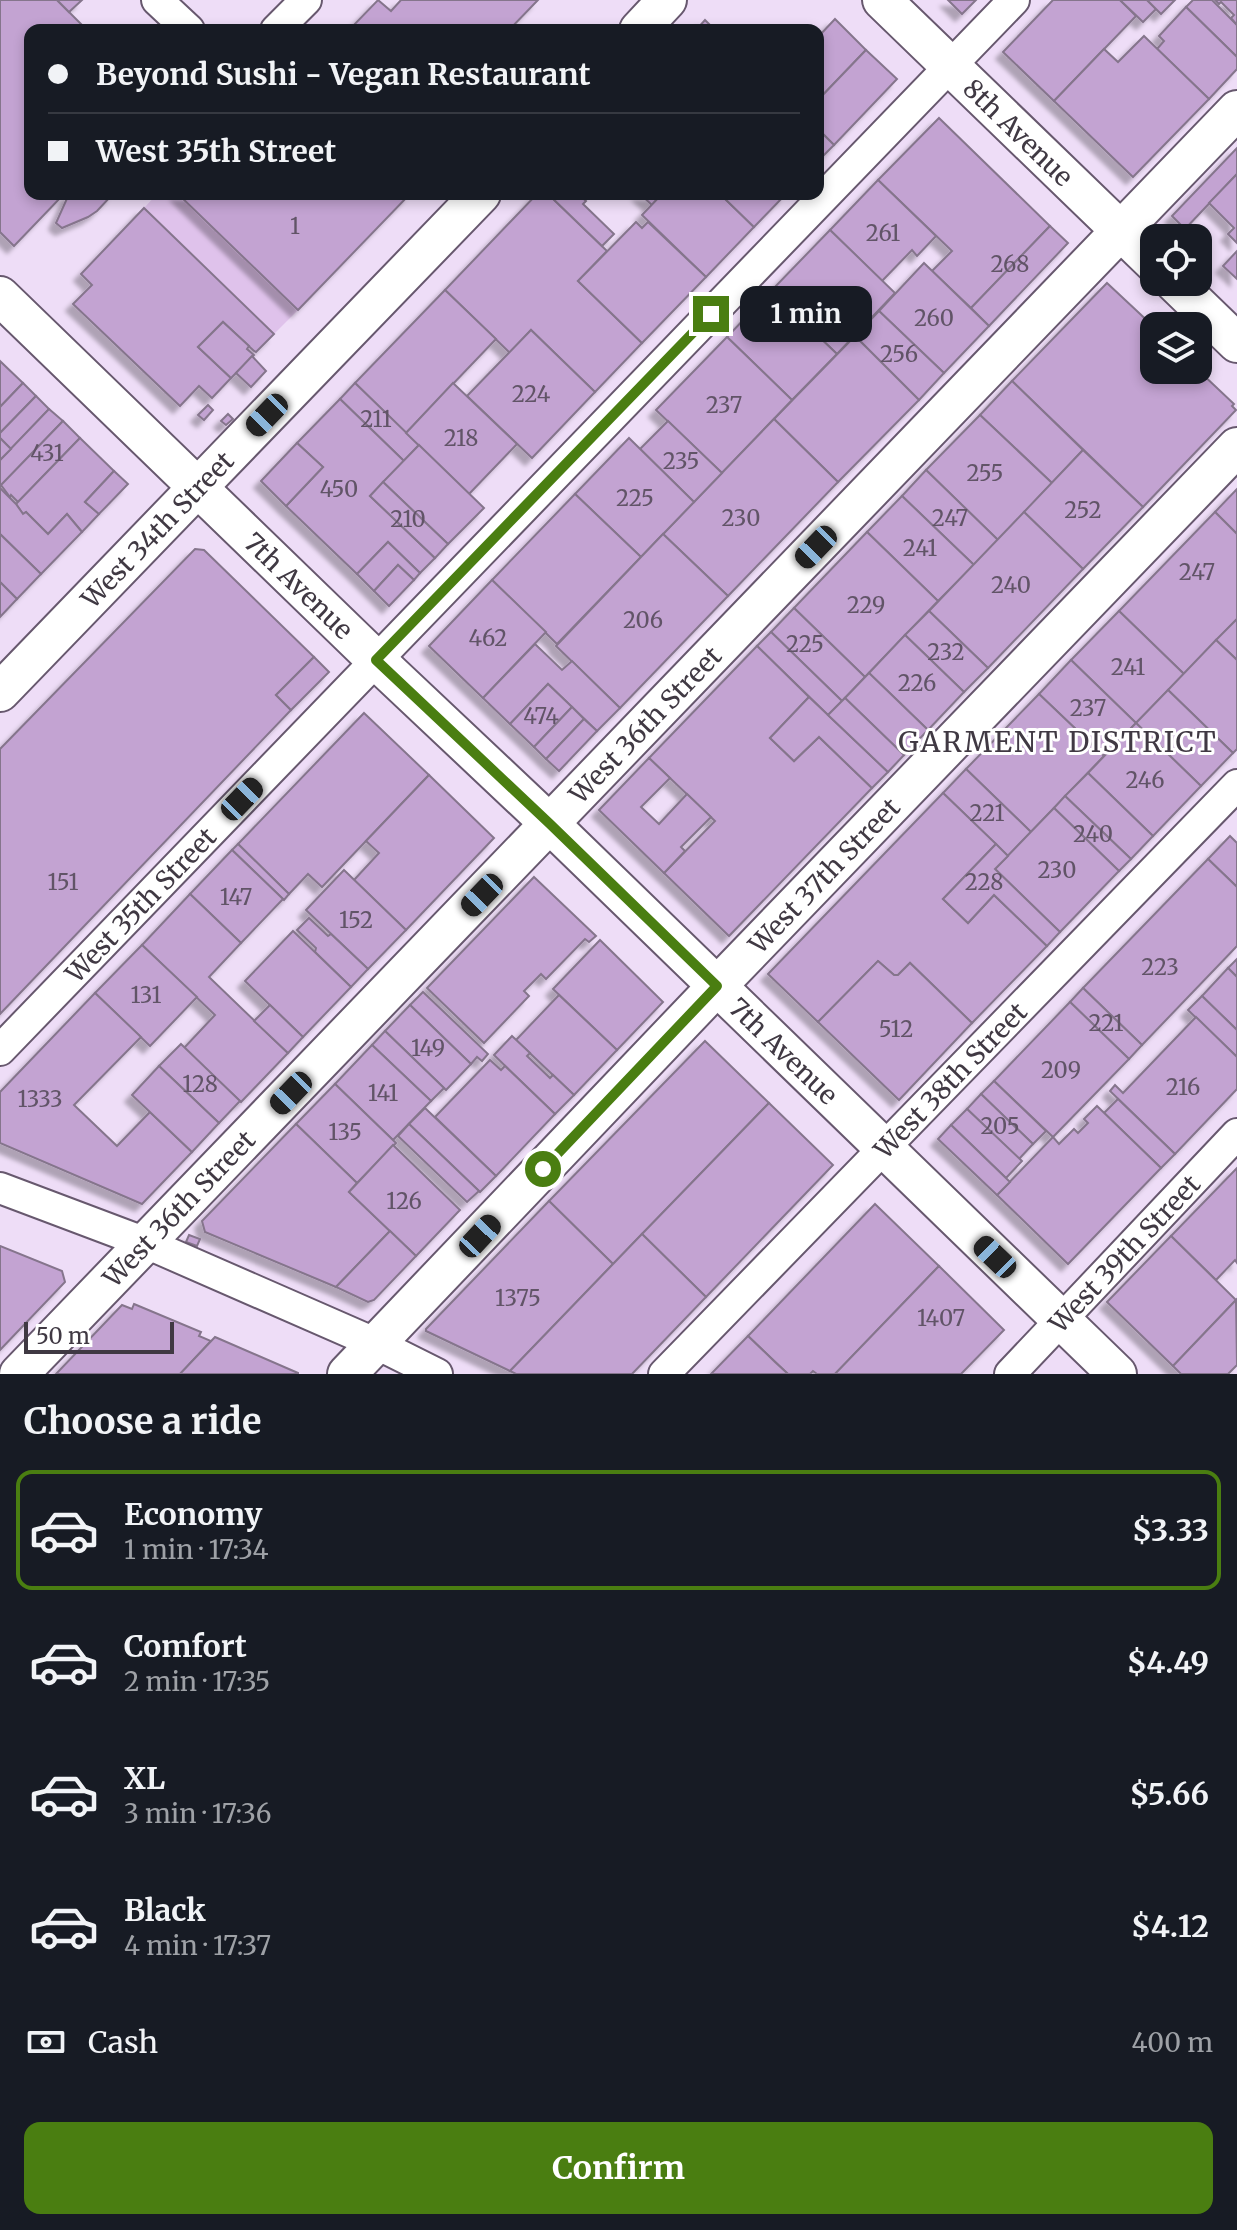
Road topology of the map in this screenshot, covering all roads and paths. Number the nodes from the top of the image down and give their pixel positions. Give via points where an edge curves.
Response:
1 (157, 0) edge
2 (306, 0) edge
3 (667, 0) edge
4 (882, 0) edge
5 (1014, 0) edge
6 (183, 24) edge
7 (282, 24) edge
8 (645, 24) edge
9 (950, 66) junction
10 (1237, 110) edge
11 (824, 196) edge
12 (475, 200) edge
13 (821, 200) edge
14 (1121, 231) junction
15 (1140, 249) edge
16 (1188, 296) edge
17 (5, 310) edge
18 (1237, 343) edge
19 (1237, 447) edge
20 (198, 487) junction
21 (376, 660) junction
22 (0, 692) edge
23 (1237, 785) edge
24 (550, 824) junction
25 (717, 986) junction
26 (0, 1050) edge
27 (1237, 1134) edge
28 (884, 1148) junction
29 (0, 1188) edge
30 (146, 1243) junction
31 (1060, 1320) junction
32 (377, 1344) junction
33 (19, 1374) edge
34 (347, 1374) edge
35 (437, 1374) edge
36 (664, 1374) edge
37 (1010, 1374) edge
38 (1117, 1374) edge

1 - 6 street
2 - 7 street
3 - 8 main road
4 - 9 main road, 8th Avenue
5 - 9 street, West 35th Street
9 - 11 street, West 35th Street
9 - 14 main road, 8th Avenue
10 - 14 main road, West 36th Street
12 - 20 main road, West 34th Street
13 - 21 street, West 35th Street
14 - 15 main road, 8th Avenue
14 - 24 main road, West 36th Street
16 - 18 main road
17 - 20 main road, 7th Avenue
19 - 25 main road, West 37th Street
20 - 21 main road, 7th Avenue
20 - 22 main road, West 34th Street
21 - 24 main road, 7th Avenue
21 - 26 street, West 35th Street
23 - 28 street, West 38th Street
24 - 25 main road, 7th Avenue
24 - 30 main road, West 36th Street
25 - 28 main road, 7th Avenue
25 - 32 main road, West 37th Street
27 - 31 street, West 39th Street
28 - 31 main road, 7th Avenue
28 - 36 street, West 38th Street
29 - 30 street
30 - 32 street
30 - 33 main road, West 36th Street
31 - 37 street, West 39th Street
31 - 38 main road, 7th Avenue
32 - 34 main road, West 37th Street
32 - 35 street

